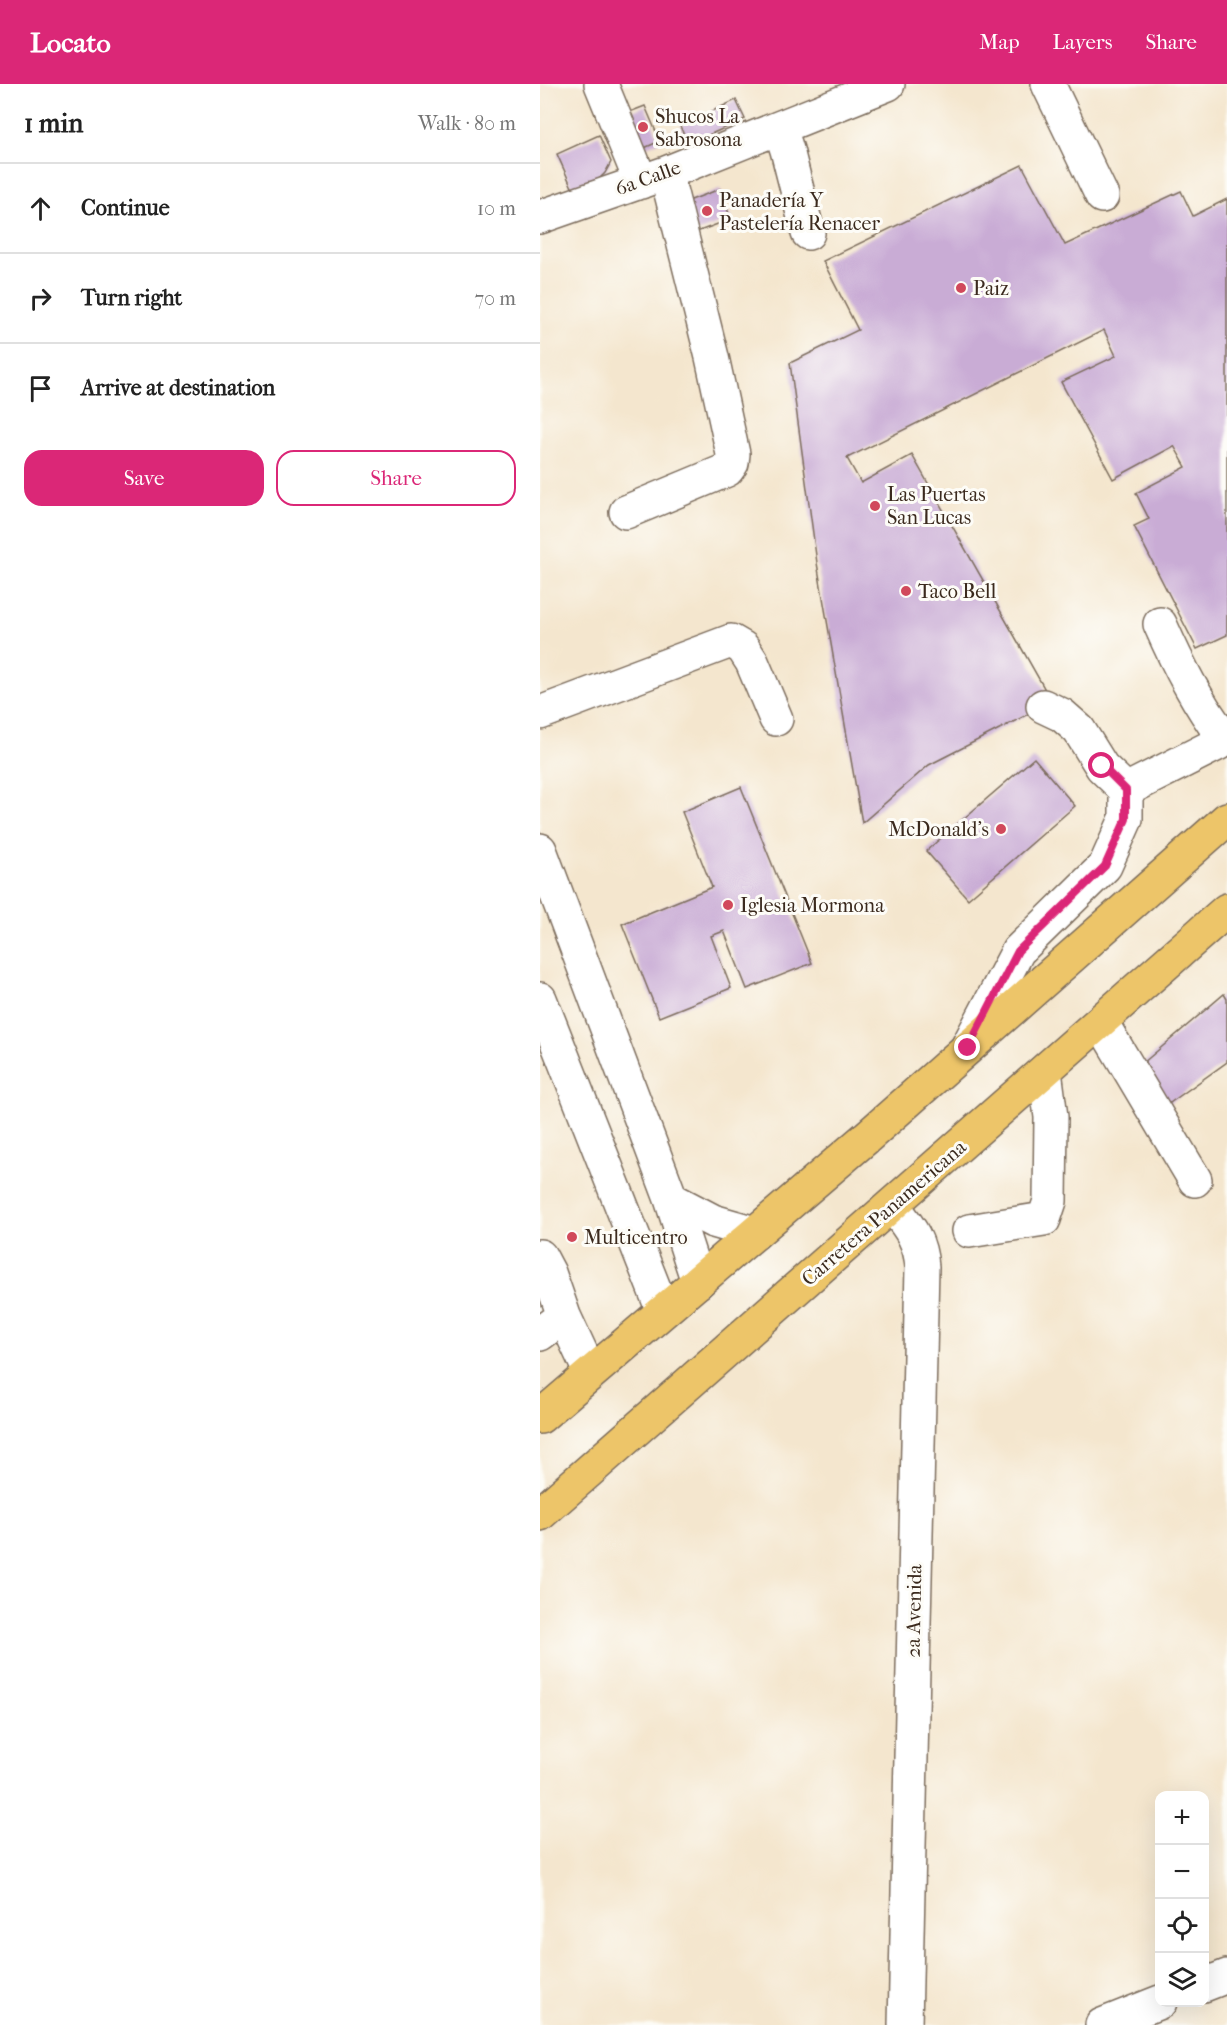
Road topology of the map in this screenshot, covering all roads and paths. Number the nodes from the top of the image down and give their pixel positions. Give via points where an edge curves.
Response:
1 (601, 84) edge
2 (1048, 84) edge
3 (875, 87) edge
4 (780, 128) junction
5 (653, 177) junction
6 (1102, 196) dead end
7 (540, 216) edge
8 (808, 233) dead end
9 (626, 512) dead end
10 (1160, 624) dead end
11 (1043, 706) dead end
12 (540, 713) edge
13 (776, 719) dead end
14 (1220, 742) edge
15 (1126, 790) junction
16 (1227, 819) edge
17 (540, 850) edge
18 (1224, 923) edge
19 (540, 999) edge
20 (1101, 1022) junction
21 (968, 1048) junction
22 (1045, 1071) junction
23 (1195, 1180) dead end
24 (671, 1199) junction
25 (892, 1205) junction
26 (969, 1231) dead end
27 (755, 1233) junction
28 (540, 1256) edge
29 (698, 1282) junction
30 (663, 1311) junction
31 (552, 1325) edge
32 (590, 1372) junction
33 (542, 1410) edge
34 (540, 1514) edge
35 (1227, 1976) edge
36 (1209, 1983) edge
37 (1155, 2004) edge
38 (905, 2025) edge
39 (1102, 2025) edge

1 - 5 street
2 - 6 street
3 - 4 street, 6a Calle
4 - 5 street, 6a Calle
4 - 8 street
5 - 7 street, 6a Calle
5 - 9 street via 712,357 733,454 727,470
10 - 14 street
11 - 15 street via 1062,715 1079,730 1102,766
12 - 13 street via 731,641 743,648 752,662
14 - 15 street
15 - 21 street via 1126,819 1105,866 1018,951
16 - 21 highway
17 - 24 street
18 - 20 highway, Carretera Panamericana
19 - 30 street
20 - 22 highway, Carretera Panamericana
20 - 23 street
21 - 27 highway
22 - 25 highway, Carretera Panamericana
22 - 26 street via 1051,1118 1050,1201 1044,1219
24 - 27 street via 713,1221
24 - 29 street
25 - 34 highway, Carretera Panamericana
25 - 38 street, 2a Avenida via 914,1234 921,1249 922,1267
27 - 29 highway
28 - 31 street via 549,1273
29 - 30 highway
30 - 32 highway
31 - 32 street
32 - 33 highway
35 - 36 street
37 - 39 street

